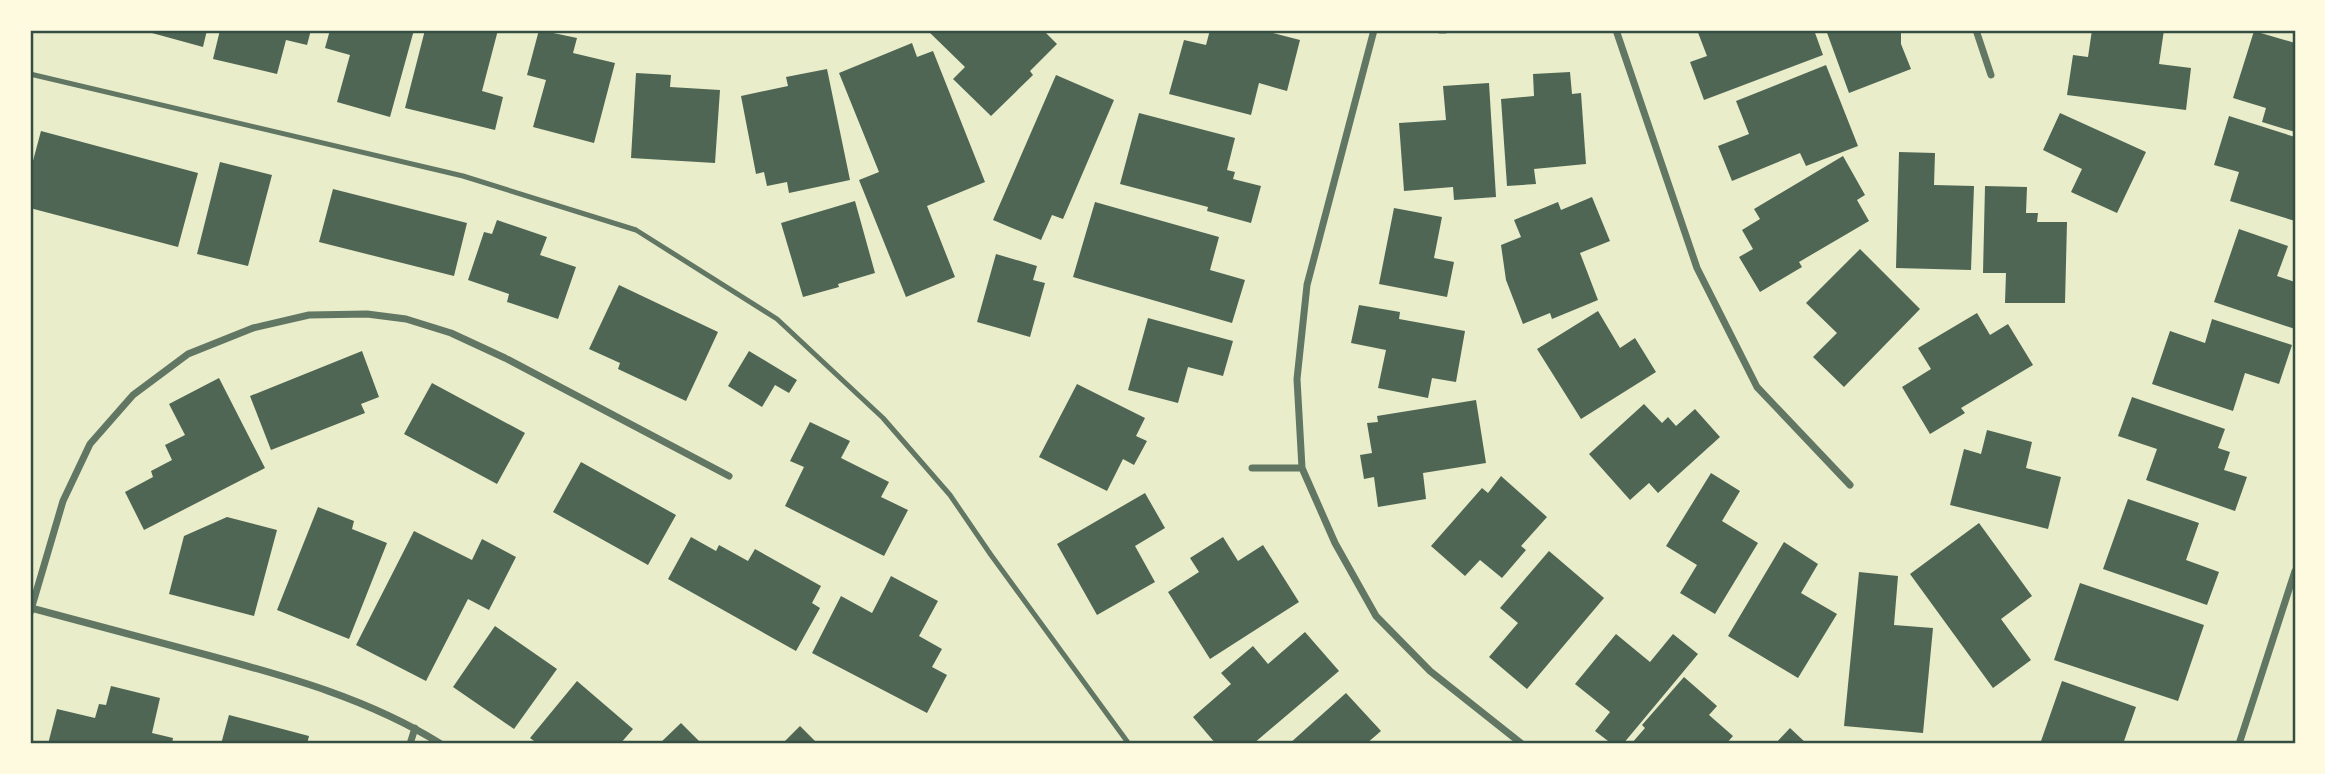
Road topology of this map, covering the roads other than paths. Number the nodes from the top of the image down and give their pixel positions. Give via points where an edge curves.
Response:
1 (1374, 30) edge
2 (1616, 30) edge
3 (1976, 30) edge
4 (30, 74) edge
5 (1991, 75) dead end
6 (1252, 468) dead end
7 (1303, 468) junction
8 (729, 476) dead end
9 (1850, 485) dead end
10 (2295, 571) edge
11 (30, 611) edge
12 (415, 728) junction
13 (410, 744) edge
14 (441, 744) edge
15 (1129, 744) edge
16 (1522, 744) edge
17 (2239, 744) edge

1 - 7 street via 1307,285 1297,379
2 - 9 street via 1697,268 1757,387
3 - 5 street
4 - 15 lane via 463,176 636,230 777,318 883,418 950,495
6 - 7 street
7 - 16 street via 1335,543 1376,616 1430,671
8 - 11 street via 451,333 406,319 367,314 309,315 253,328 188,354 132,395 90,444 62,501
10 - 17 street
11 - 12 street via 310,683
12 - 13 street
12 - 14 street

